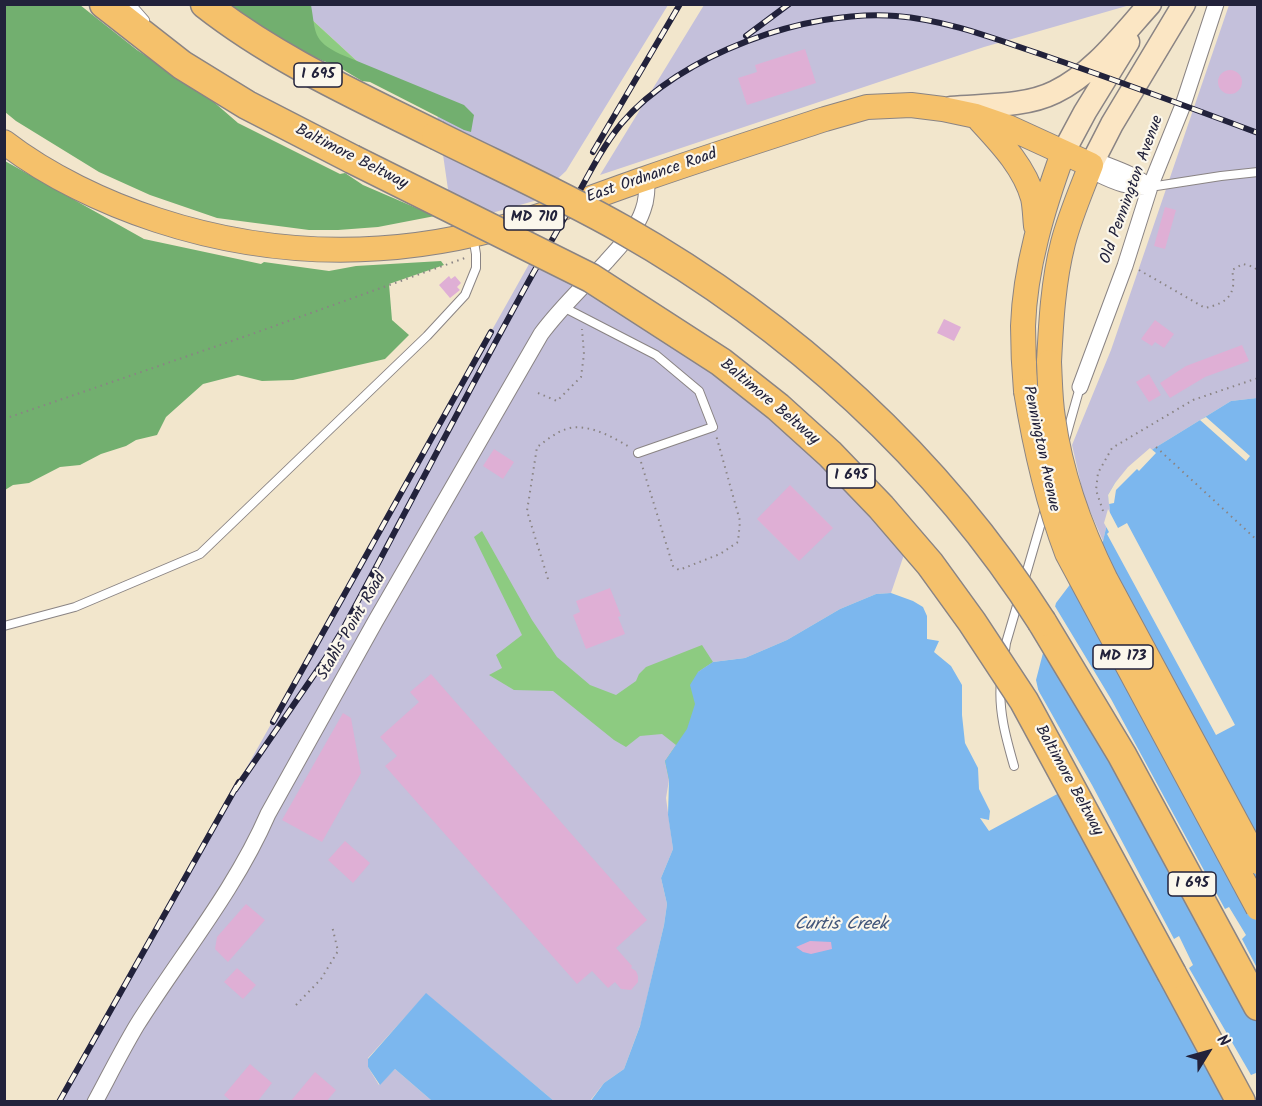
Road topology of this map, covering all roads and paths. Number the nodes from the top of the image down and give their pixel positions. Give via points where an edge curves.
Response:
1 (104, 4) edge
2 (131, 4) edge
3 (205, 4) edge
4 (1150, 4) edge
5 (1184, 4) edge
6 (1216, 4) edge
7 (182, 65) junction
8 (943, 109) junction
9 (976, 116) junction
10 (4, 142) edge
11 (1063, 153) junction
12 (1093, 166) junction
13 (1257, 172) edge
14 (647, 178) junction
15 (1150, 187) junction
16 (1037, 238) junction
17 (474, 244) junction
18 (1125, 266) junction
19 (1257, 271) edge
20 (563, 307) junction
21 (578, 314) junction
22 (1257, 378) edge
23 (1080, 387) joint
24 (538, 393) dead end
25 (4, 419) edge
26 (713, 427) junction
27 (1156, 447) dead end
28 (638, 453) junction
29 (1103, 512) dead end
30 (1257, 541) edge
31 (548, 579) dead end
32 (4, 626) edge
33 (1014, 766) dead end
34 (1257, 862) edge
35 (1257, 908) edge
36 (332, 926) dead end
37 (296, 1005) dead end
38 (1257, 1006) edge
39 (95, 1101) edge
40 (1241, 1101) edge

1 - 7 highway, Baltimore Beltway / I 695
2 - 7 lane
3 - 38 highway, I 695, bridge via 279,53 359,97 622,229 693,272 754,314 870,412 924,468 1018,584 1122,755
4 - 8 main road via 1087,70 1055,93 1029,100
4 - 11 main road, Pennington Avenue / MD 173
5 - 12 main road, Pennington Avenue / MD 173 via 1112,124
6 - 15 street, Old Pennington Avenue via 1183,105
7 - 40 highway, Baltimore Beltway / I 695, bridge via 247,105 591,279 721,362 830,454 936,572 1024,701
8 - 9 main road, East Ordnance Road / MD 710
8 - 14 main road, East Ordnance Road / MD 710 via 911,105 867,107
9 - 11 main road, East Ordnance Road / MD 710
9 - 16 main road via 1018,165 1034,199
10 - 17 main road, East Ordnance Road / MD 710 via 70,183 130,211 187,230 249,244 312,250
11 - 12 main road, East Ordnance Road / MD 710
11 - 16 main road, Pennington Avenue / MD 173
12 - 15 street, East Ordnance Road via 1098,174 1113,181 1132,188
12 - 34 main road, Pennington Avenue / MD 173, bridge via 1062,244 1055,287 1049,362 1062,468 1072,504 1106,580
13 - 15 lane
14 - 17 main road, East Ordnance Road / MD 710
14 - 20 street, Stahls Point Road via 645,204 635,228
15 - 18 street, Old Pennington Avenue
16 - 35 main road, Pennington Avenue / MD 173, bridge via 1023,324 1026,391 1052,513 1067,553
17 - 25 path via 252,334
17 - 32 lane via 476,268 465,295 200,554 75,607
18 - 19 path via 1205,308 1219,305 1232,293 1232,270 1243,264
18 - 23 street, Old Pennington Avenue
20 - 21 lane
20 - 39 street, Stahls Point Road via 541,334 375,622 235,879 137,1026
21 - 24 path via 584,335 581,377 557,401
21 - 26 lane via 665,362 699,391
22 - 29 path via 1193,400 1112,448 1098,473 1096,490
23 - 33 lane via 1006,643 999,697
26 - 28 lane
26 - 28 path via 740,521 738,542 680,570 673,566
27 - 30 path
28 - 31 path via 614,438 571,428 537,447 527,511
36 - 37 path via 338,951 321,979

